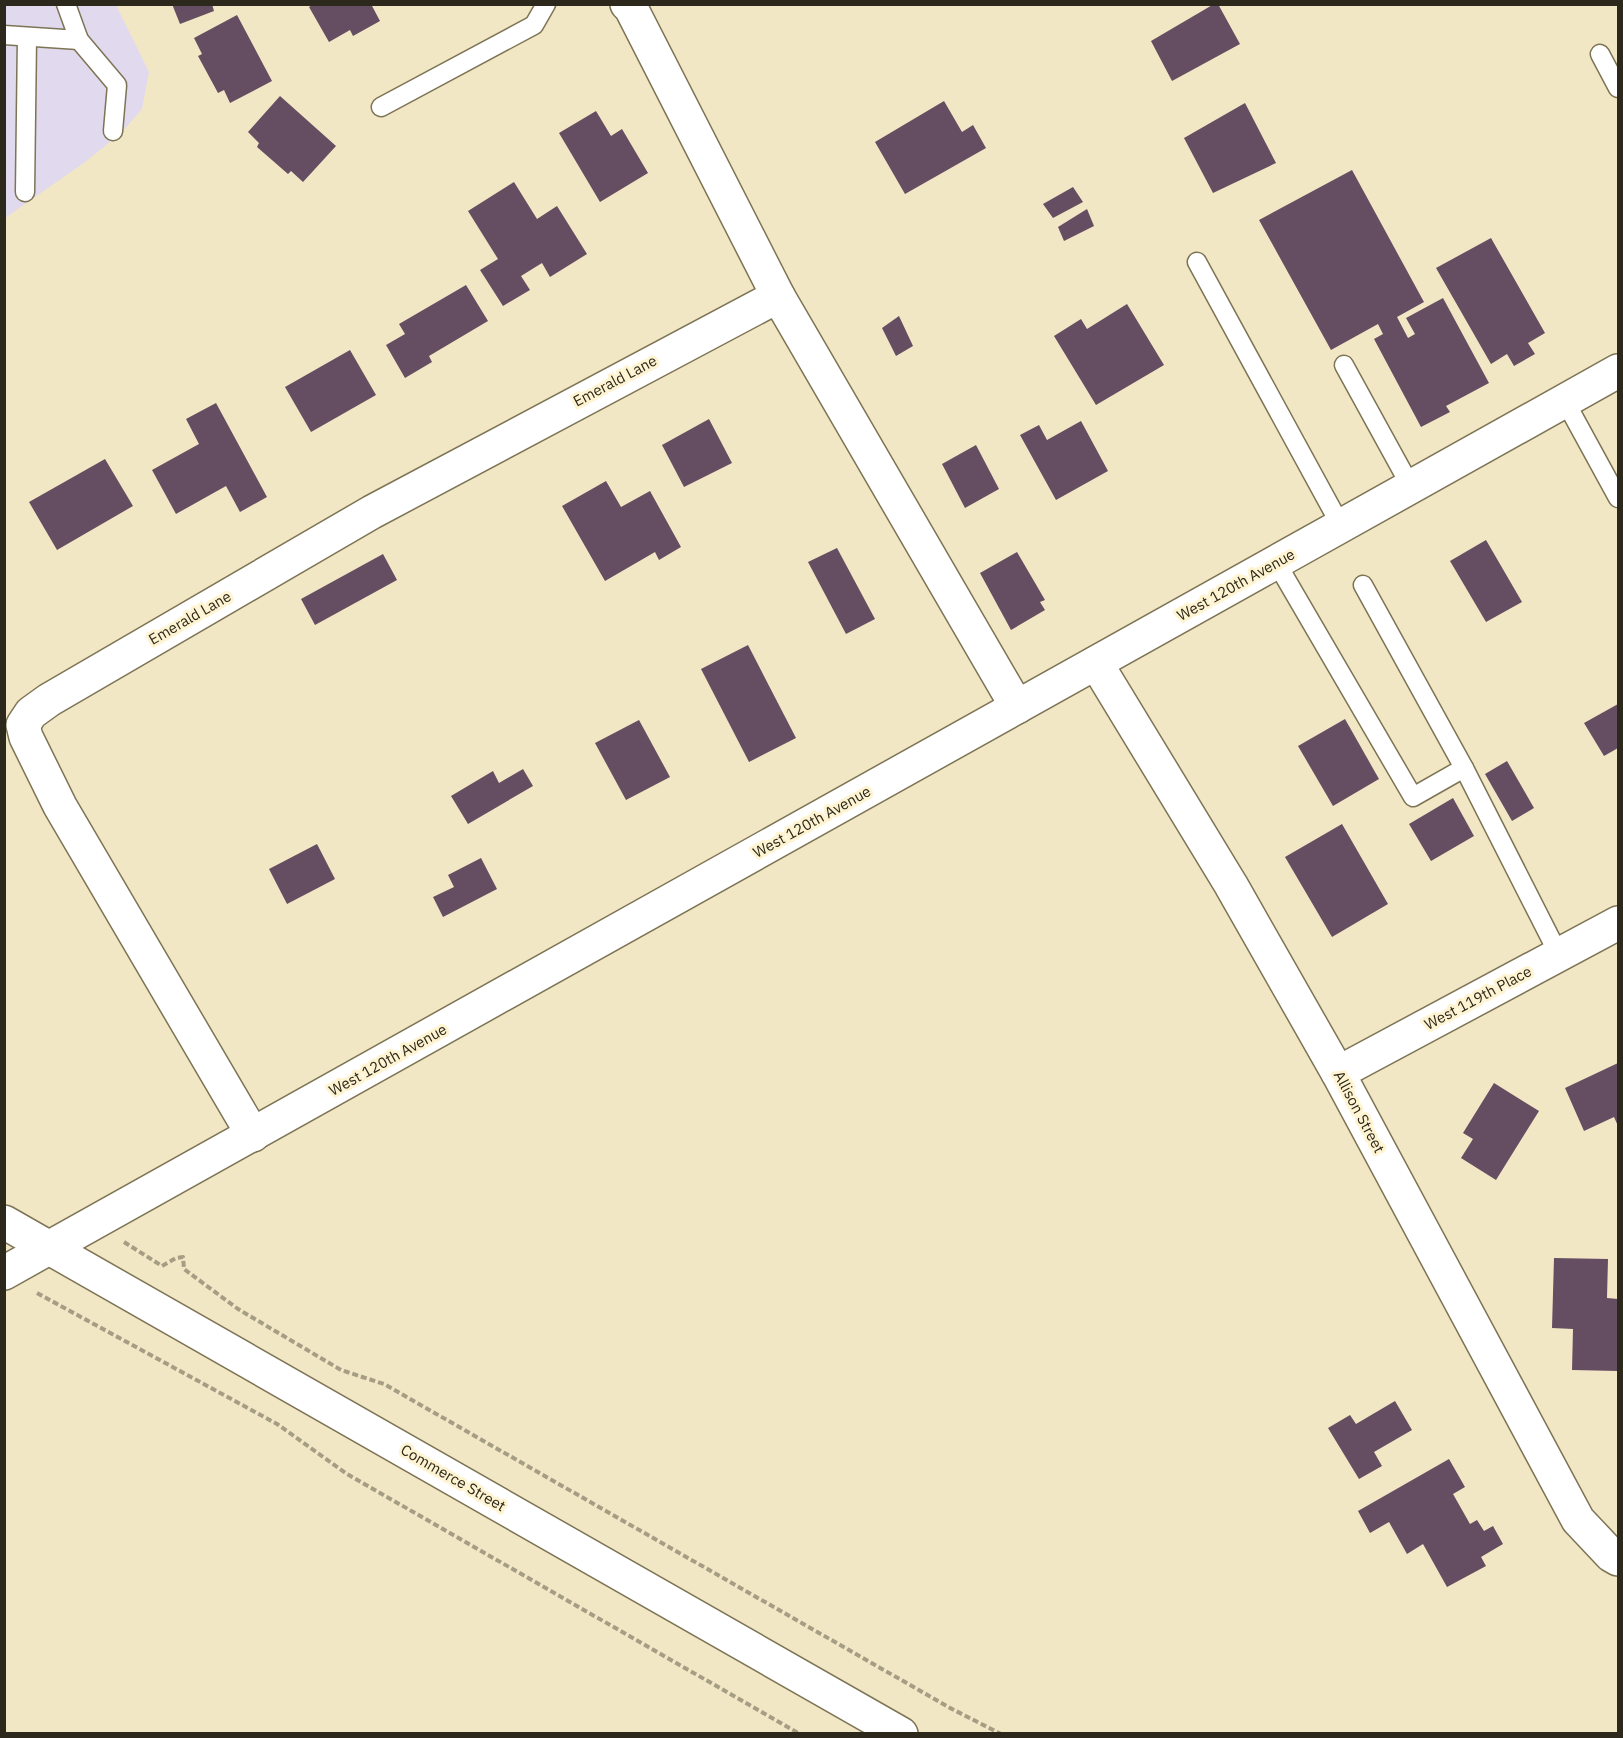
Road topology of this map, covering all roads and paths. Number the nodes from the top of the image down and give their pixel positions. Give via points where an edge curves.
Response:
1 (66, 4) edge
2 (546, 4) edge
3 (627, 4) edge
4 (4, 35) edge
5 (27, 36) junction
6 (80, 40) junction
7 (1600, 54) dead end
8 (1618, 88) edge
9 (381, 107) dead end
10 (113, 131) dead end
11 (26, 192) dead end
12 (1197, 262) dead end
13 (778, 296) junction
14 (1344, 365) dead end
15 (1618, 371) edge
16 (1565, 401) junction
17 (1411, 487) junction
18 (1616, 487) edge
19 (1341, 526) junction
20 (1276, 562) junction
21 (1363, 585) dead end
22 (1096, 663) junction
23 (1017, 707) junction
24 (1464, 768) junction
25 (1618, 923) edge
26 (1559, 955) junction
27 (1338, 1073) junction
28 (253, 1135) junction
29 (4, 1222) edge
30 (94, 1223) junction
31 (49, 1248) junction
32 (4, 1273) edge
33 (32, 1290) dead end
34 (1618, 1559) edge
35 (800, 1734) edge
36 (901, 1734) edge
37 (1001, 1734) edge

1 - 6 lane
2 - 9 lane via 534,25
3 - 13 street
4 - 5 lane
5 - 6 lane
5 - 11 lane
6 - 10 lane via 117,85
7 - 8 lane
12 - 19 lane
13 - 23 street
13 - 28 street, Emerald Lane via 372,512 49,700 31,713 23,725 60,806
14 - 17 lane
15 - 16 street, West 120th Avenue
16 - 17 street, West 120th Avenue
16 - 18 lane
17 - 19 street, West 120th Avenue
19 - 20 street, West 120th Avenue
20 - 22 street, West 120th Avenue
20 - 24 lane via 1413,796
21 - 24 lane
22 - 23 street, West 120th Avenue
22 - 27 street, Allison Street via 1231,885
23 - 28 street, West 120th Avenue
24 - 26 lane
25 - 26 street, West 119th Place
26 - 27 street, West 119th Place
27 - 34 street, Allison Street via 1578,1520
28 - 30 street, West 120th Avenue
29 - 31 street, Commerce Street
30 - 31 street, West 120th Avenue
30 - 37 path via 162,1266 183,1257 184,1269 238,1309 341,1370 384,1384
31 - 32 street, West 120th Avenue
31 - 36 street, Commerce Street
33 - 35 path via 277,1424 347,1474

